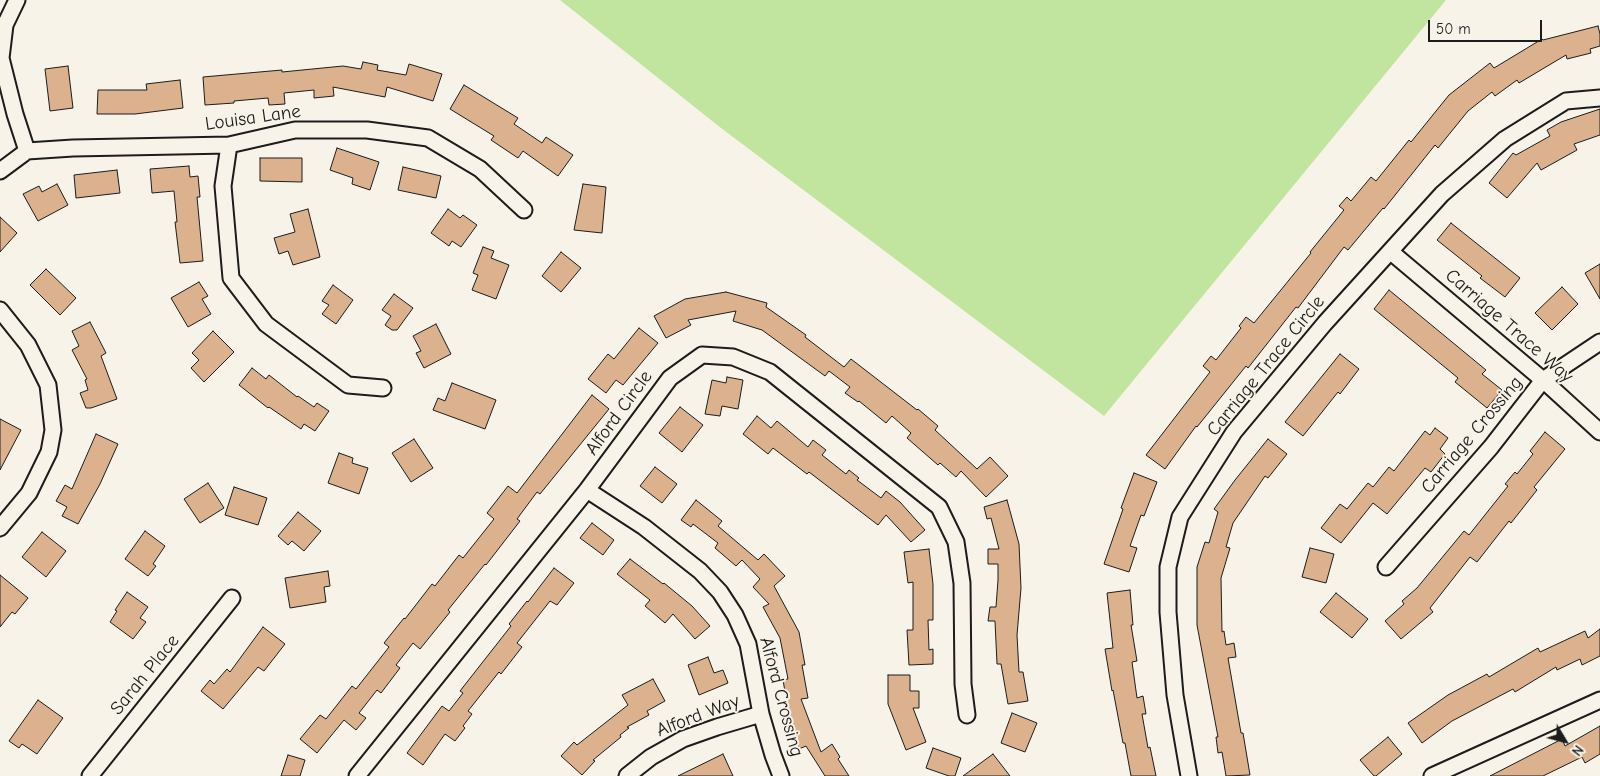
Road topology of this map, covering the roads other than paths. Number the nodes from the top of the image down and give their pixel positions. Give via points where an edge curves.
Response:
1 (18, 0) edge
2 (1600, 98) edge
3 (229, 145) junction
4 (27, 151) junction
5 (0, 171) edge
6 (524, 210) dead end
7 (1390, 252) junction
8 (0, 310) edge
9 (1600, 342) edge
10 (1543, 380) junction
11 (383, 388) dead end
12 (1600, 432) edge
13 (587, 490) junction
14 (0, 528) edge
15 (1386, 567) dead end
16 (232, 598) dead end
17 (1600, 700) edge
18 (762, 714) junction
19 (967, 715) dead end
20 (90, 776) edge
21 (357, 776) edge
22 (627, 776) edge
23 (781, 776) edge
24 (1189, 776) edge
25 (1432, 776) edge

1 - 4 street via 5,25 1,58
2 - 7 street, Carriage Trace Circle via 1566,101 1505,139 1442,194
3 - 4 street, Louisa Lane
3 - 6 street, Louisa Lane via 295,130 367,130 428,138 480,170
3 - 11 street via 223,186 231,278 266,324 348,385
4 - 5 street
7 - 10 street, Carriage Trace Way
7 - 24 street, Carriage Trace Circle via 1325,323 1234,432 1180,517 1168,566 1168,612 1175,695
8 - 14 street via 28,345 48,385 53,430 49,452 29,493
9 - 10 street, Carriage Crossing
10 - 12 street, Carriage Trace Way
10 - 15 street, Carriage Crossing via 1491,447
13 - 18 street, Alford Crossing via 644,527 700,571 720,592 748,644
13 - 19 street, Alford Circle via 670,378 702,356 733,357 770,372 939,507 956,542 962,583 962,684
13 - 21 street, Alford Circle
16 - 20 street, Sarah Place
17 - 25 street
18 - 22 street, Alford Way via 683,740 651,757
18 - 23 street, Alford Crossing

